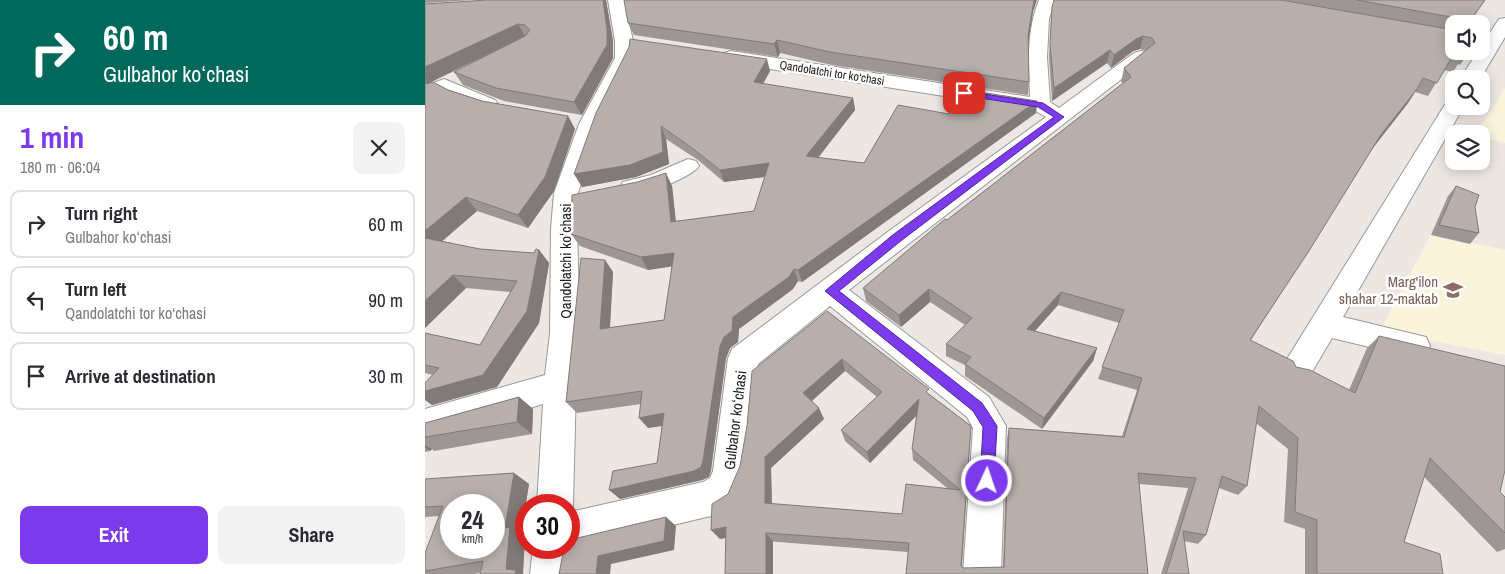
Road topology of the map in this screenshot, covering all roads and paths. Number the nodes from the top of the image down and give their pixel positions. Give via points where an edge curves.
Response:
1 (1047, 0) edge
2 (622, 4) edge
3 (1505, 23) edge
4 (1492, 45) edge
5 (711, 54) edge
6 (1141, 57) edge
7 (1476, 70) edge
8 (425, 93) edge
9 (508, 110) edge
10 (1050, 111) junction
11 (1449, 115) edge
12 (688, 166) dead end
13 (611, 192) edge
14 (831, 291) junction
15 (1324, 324) junction
16 (1438, 351) edge
17 (1298, 368) edge
18 (561, 385) junction
19 (425, 424) edge
20 (556, 494) edge
21 (580, 528) edge
22 (551, 559) edge
23 (549, 574) edge
24 (982, 574) edge

1 - 10 street via 1040,19 1038,57
2 - 18 street, Qandolatchi koʻchasi via 633,42 581,122 572,174 575,198 564,229 565,334
3 - 4 street
4 - 7 street
5 - 10 street, Qandolatchi tor ko‘chasi
6 - 10 street, Gulbahor koʻchasi
8 - 9 street via 453,81 455,92
10 - 14 street, Gulbahor koʻchasi
11 - 15 street
12 - 13 street via 659,180
14 - 21 street, Gulbahor koʻchasi via 743,358 730,474 722,490 711,498
14 - 24 street via 978,407 990,426
15 - 16 street
15 - 17 street
18 - 19 street
18 - 20 street, Qandolatchi koʻchasi
22 - 23 street

